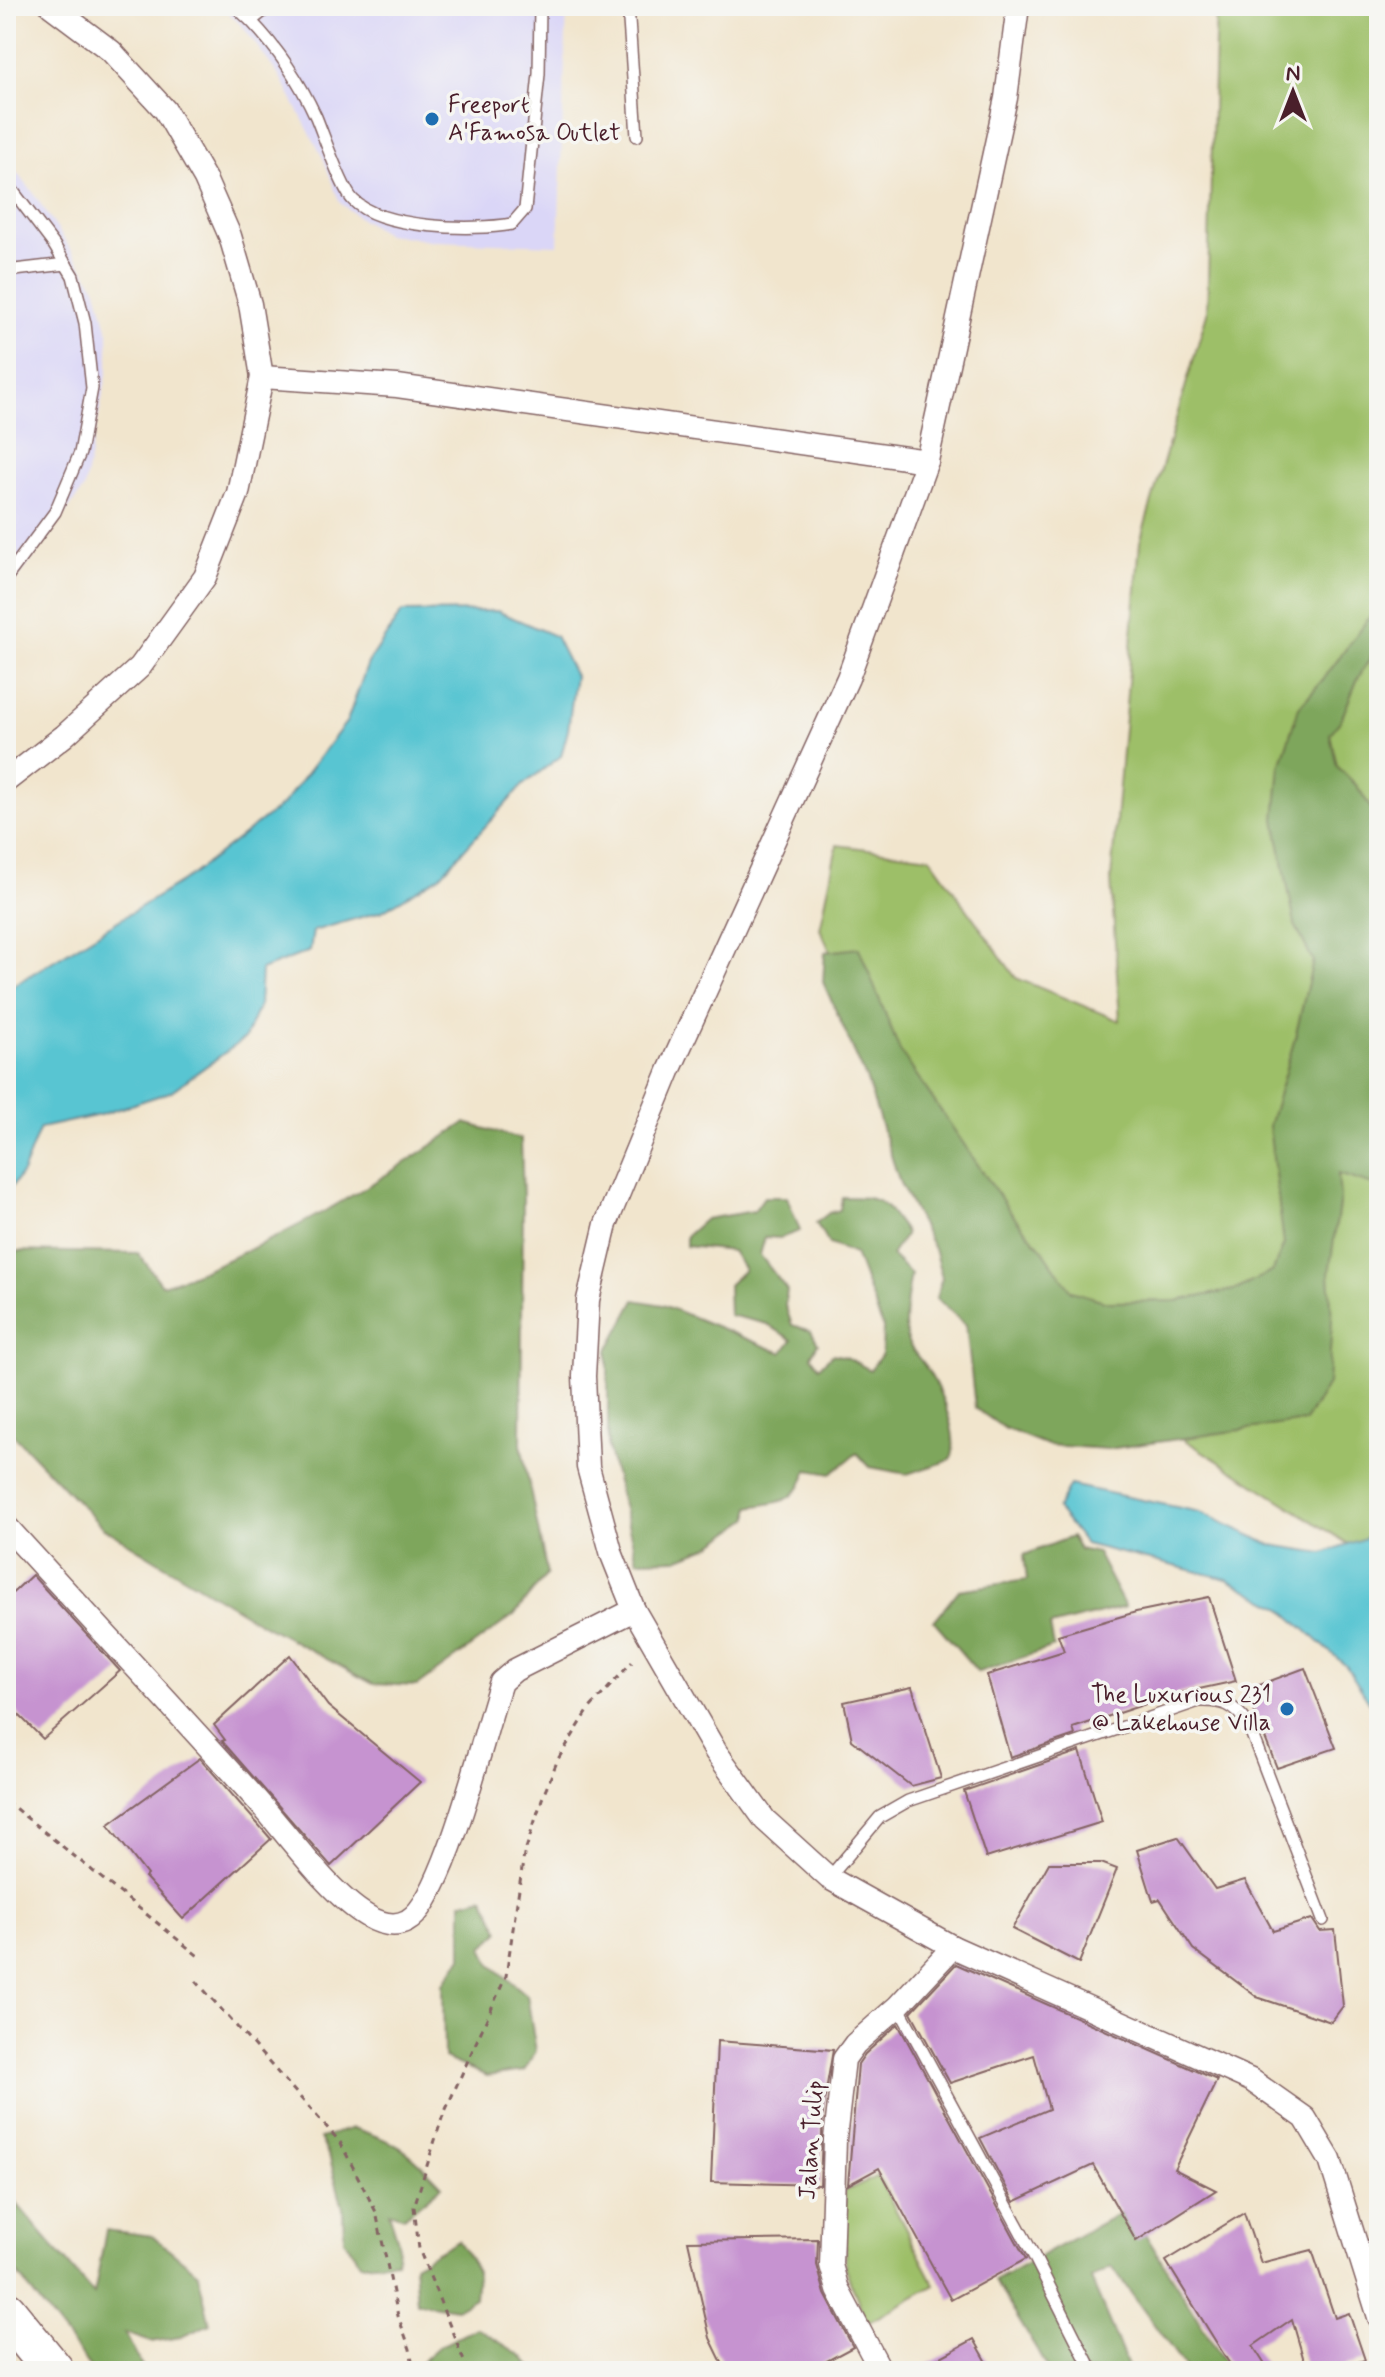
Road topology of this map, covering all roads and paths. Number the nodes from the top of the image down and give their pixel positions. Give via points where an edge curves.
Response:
1 (51, 6) edge
2 (235, 6) edge
3 (270, 6) edge
4 (540, 6) edge
5 (628, 6) edge
6 (1018, 6) edge
7 (251, 21) junction
8 (637, 136) dead end
9 (6, 182) edge
10 (66, 264) junction
11 (6, 271) edge
12 (262, 377) junction
13 (927, 461) junction
14 (6, 578) edge
15 (6, 781) edge
16 (6, 1526) edge
17 (634, 1610) junction
18 (632, 1662) dead end
19 (6, 1801) edge
20 (829, 1878) junction
21 (1323, 1920) dead end
22 (953, 1947) junction
23 (202, 1959) dead end
24 (196, 1981) dead end
25 (898, 2006) junction
26 (1377, 2302) edge
27 (6, 2312) edge
28 (54, 2371) edge
29 (414, 2371) edge
30 (468, 2371) edge
31 (881, 2371) edge
32 (1092, 2371) edge

1 - 12 street via 111,51 165,110 205,179 230,236 250,304
2 - 7 lane
3 - 7 lane
4 - 7 lane via 539,74 525,209 512,224 479,228 394,220 370,213 351,199 314,112 275,46
5 - 8 lane
6 - 13 street via 1006,98
9 - 10 lane
10 - 11 lane
10 - 14 lane via 85,323 92,388 80,453 55,512
12 - 13 street via 397,386
12 - 15 street via 238,493 205,577 140,667
13 - 17 street via 848,678 669,1071 606,1224 588,1300 588,1467 612,1555
16 - 17 street via 342,1896 387,1925 408,1921 426,1902 443,1866 501,1682
17 - 20 street via 716,1752 765,1820
18 - 30 path via 590,1708 547,1786 524,1855 506,1976 442,2118 414,2207 419,2249
19 - 23 path
20 - 21 lane via 880,1817 908,1801 1199,1701 1220,1700 1237,1708 1248,1724
20 - 22 street
22 - 25 street, Jalan Tulip
22 - 26 street via 1251,2080 1305,2118 1330,2160
24 - 29 path via 340,2142 376,2212
25 - 31 street, Jalan Tulip via 844,2059 835,2139 831,2265 838,2290
25 - 32 lane
27 - 28 highway

